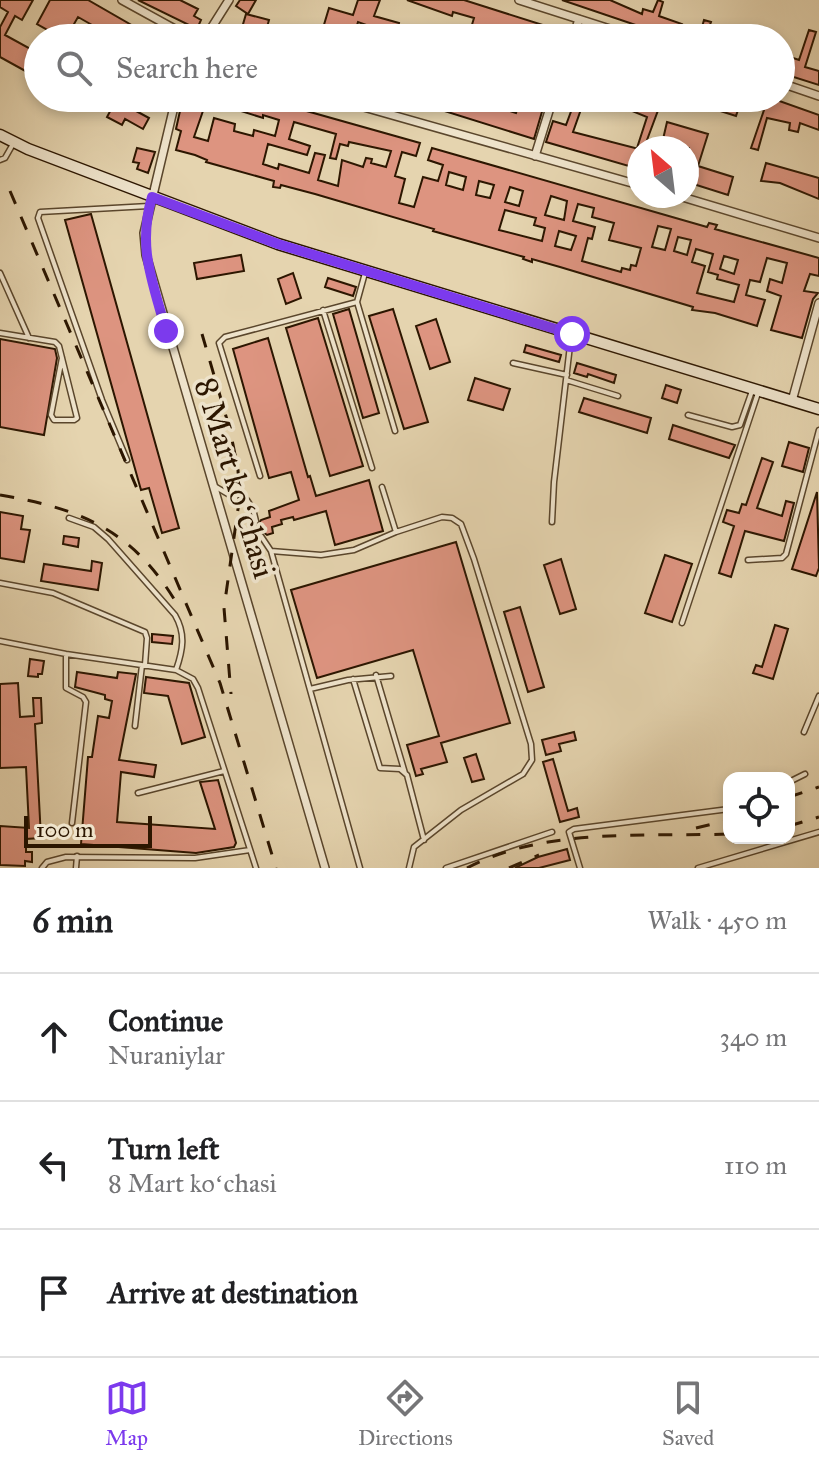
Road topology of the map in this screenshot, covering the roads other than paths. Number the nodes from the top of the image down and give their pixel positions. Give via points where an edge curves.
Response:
1 (122, 0) edge
2 (229, 0) edge
3 (519, 0) edge
4 (579, 19) junction
5 (166, 24) edge
6 (214, 24) edge
7 (577, 24) edge
8 (595, 24) edge
9 (795, 88) edge
10 (819, 96) edge
11 (173, 112) edge
12 (381, 112) edge
13 (549, 112) edge
14 (0, 135) edge
15 (14, 142) junction
16 (535, 156) junction
17 (0, 160) edge
18 (627, 182) edge
19 (151, 202) junction
20 (699, 202) edge
21 (819, 238) edge
22 (365, 271) junction
23 (0, 273) edge
24 (357, 302) junction
25 (819, 303) edge
26 (323, 310) junction
27 (0, 333) edge
28 (572, 334) junction
29 (29, 338) junction
30 (62, 358) junction
31 (513, 363) dead end
32 (566, 378) junction
33 (755, 390) junction
34 (618, 396) dead end
35 (792, 401) junction
36 (819, 409) edge
37 (688, 415) dead end
38 (819, 430) edge
39 (395, 431) dead end
40 (127, 460) dead end
41 (372, 468) dead end
42 (260, 476) dead end
43 (211, 484) junction
44 (382, 487) dead end
45 (69, 518) dead end
46 (256, 521) dead end
47 (552, 522) dead end
48 (396, 532) junction
49 (261, 536) dead end
50 (271, 551) junction
51 (748, 560) dead end
52 (0, 583) edge
53 (682, 623) dead end
54 (0, 641) edge
55 (66, 654) junction
56 (144, 665) junction
57 (176, 670) junction
58 (376, 675) junction
59 (391, 676) dead end
60 (353, 679) junction
61 (310, 689) junction
62 (819, 696) edge
63 (135, 726) dead end
64 (804, 732) dead end
65 (224, 771) junction
66 (405, 773) junction
67 (805, 774) dead end
68 (795, 779) edge
69 (138, 793) dead end
70 (723, 810) edge
71 (72, 823) dead end
72 (552, 832) dead end
73 (819, 832) edge
74 (424, 840) junction
75 (250, 850) junction
76 (77, 856) junction
77 (42, 868) edge
78 (76, 868) edge
79 (256, 868) edge
80 (325, 868) edge
81 (360, 868) edge
82 (409, 868) edge
83 (446, 868) edge
84 (580, 868) edge
85 (698, 868) edge

1 - 5 street
2 - 6 street
3 - 4 street
4 - 7 street
4 - 8 street
9 - 10 street
11 - 19 street, 8 Mart koʻchasi
12 - 16 street
13 - 16 street
14 - 15 main road
15 - 17 lane
15 - 19 main road
16 - 18 street
19 - 22 main road
19 - 40 lane via 40,212 38,218
19 - 43 street, 8 Mart koʻchasi via 144,233 146,255
20 - 21 street
22 - 24 lane
22 - 28 main road
23 - 29 lane
24 - 26 lane
24 - 39 lane
25 - 35 street
26 - 41 lane
26 - 42 lane via 219,343
27 - 29 lane
28 - 32 lane
28 - 33 main road
29 - 30 lane via 55,342
30 - 30 lane via 77,418 74,420 54,420 51,415
31 - 32 lane
32 - 34 lane
32 - 47 lane
33 - 35 main road
33 - 37 lane via 740,425
33 - 53 lane
35 - 36 main road
38 - 51 lane via 786,554
43 - 46 lane via 247,500
43 - 80 street, 8 Mart koʻchasi
44 - 48 lane
45 - 57 lane via 108,539 175,615 183,646
48 - 50 lane via 343,552
48 - 74 lane via 442,517 461,524 531,744 532,760 523,774 461,810
49 - 50 lane
50 - 61 lane
52 - 56 lane via 53,593 145,632
54 - 55 lane
55 - 56 lane
55 - 71 lane via 66,688 86,702
56 - 57 lane
56 - 63 lane
57 - 65 lane via 198,688
58 - 59 lane
58 - 60 lane
58 - 66 lane
60 - 61 lane
60 - 66 lane via 380,768
61 - 81 lane
62 - 64 lane
65 - 69 lane
65 - 75 lane
66 - 74 lane
67 - 68 lane
70 - 84 lane via 574,829 569,832
72 - 83 lane
73 - 85 lane
74 - 82 lane via 414,847
75 - 76 lane via 195,858
75 - 79 lane
76 - 77 lane via 54,859
76 - 78 lane

